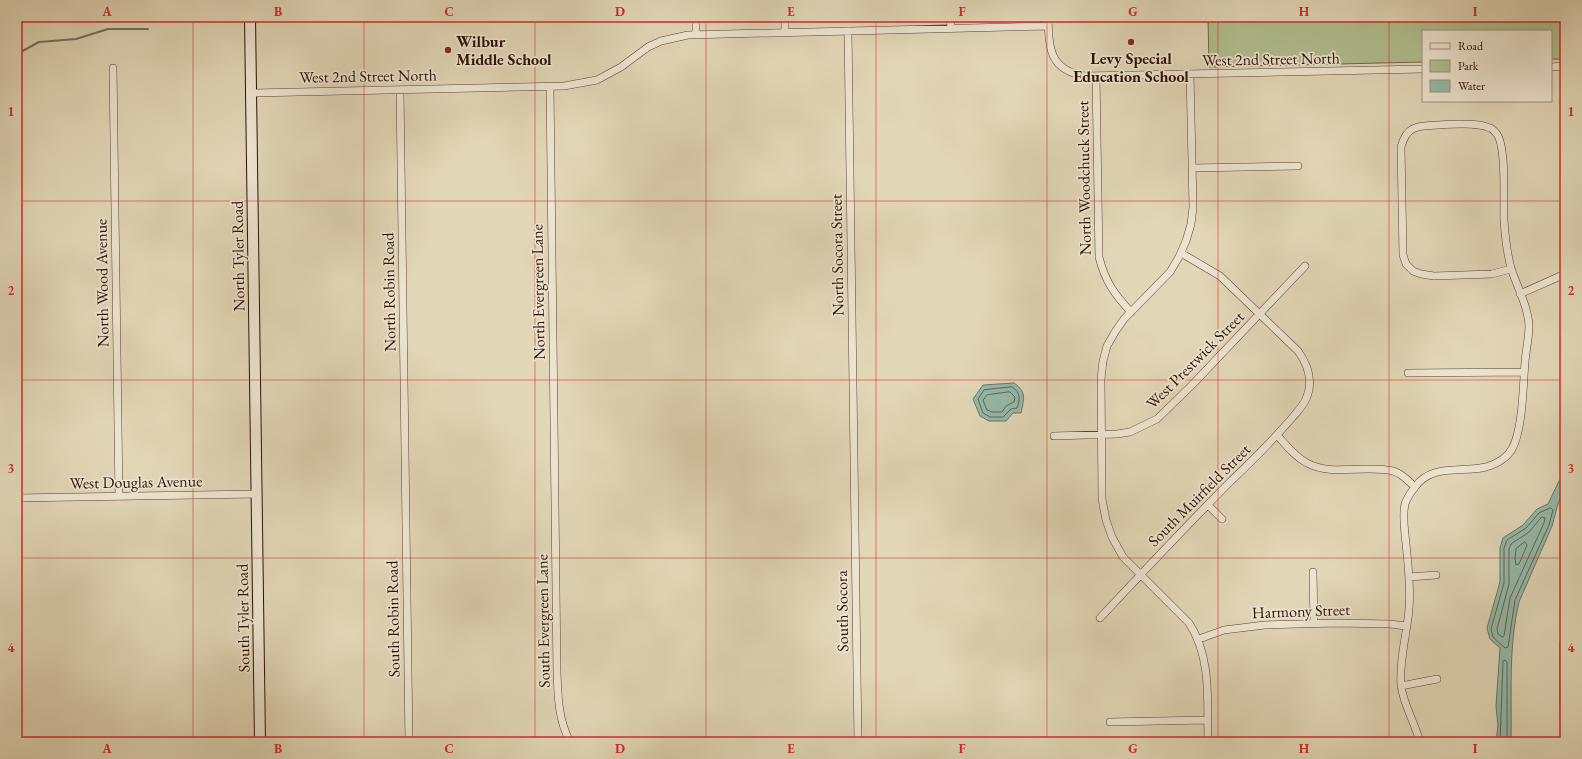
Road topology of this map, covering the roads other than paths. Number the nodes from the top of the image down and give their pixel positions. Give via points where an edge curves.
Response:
1 (250, 17) edge
2 (696, 17) edge
3 (785, 17) edge
4 (950, 17) edge
5 (1048, 17) edge
6 (1048, 26) junction
7 (951, 28) junction
8 (848, 31) junction
9 (785, 32) junction
10 (696, 34) junction
11 (1565, 66) edge
12 (1552, 67) edge
13 (113, 68) dead end
14 (1422, 69) edge
15 (1190, 74) junction
16 (1096, 76) junction
17 (550, 87) junction
18 (400, 90) junction
19 (251, 93) junction
20 (1298, 166) dead end
21 (1192, 168) junction
22 (1181, 253) junction
23 (1305, 266) dead end
24 (1511, 269) junction
25 (1565, 274) edge
26 (1520, 294) junction
27 (1131, 312) junction
28 (1260, 314) junction
29 (1524, 372) junction
30 (1408, 373) dead end
31 (1101, 434) junction
32 (1054, 436) dead end
33 (1277, 436) junction
34 (854, 479) joint
35 (1415, 487) junction
36 (256, 494) junction
37 (406, 495) joint
38 (119, 497) junction
39 (17, 498) edge
40 (555, 498) joint
41 (1208, 505) junction
42 (1222, 519) dead end
43 (1312, 572) dead end
44 (1141, 574) junction
45 (1436, 574) dead end
46 (1409, 576) junction
47 (1100, 618) dead end
48 (1314, 624) junction
49 (1406, 626) junction
50 (1565, 633) edge
51 (1199, 639) junction
52 (1437, 679) dead end
53 (1401, 686) junction
54 (1565, 703) edge
55 (1207, 720) junction
56 (1110, 722) dead end
57 (260, 742) edge
58 (409, 742) edge
59 (570, 742) edge
60 (858, 742) edge
61 (1208, 742) edge
62 (1420, 742) edge
63 (1564, 742) edge

1 - 19 main road, North Tyler Road
2 - 10 street
3 - 9 street
4 - 7 street
5 - 6 street
6 - 7 street, West 2nd Street North
6 - 16 street via 1050,49 1057,63 1064,70 1074,74
7 - 8 street, West 2nd Street North
8 - 9 street, West 2nd Street North
8 - 34 street, North Socora Street
9 - 10 street, West 2nd Street North
10 - 17 street, West 2nd Street North via 675,37 648,47 621,68 597,80
11 - 12 street
13 - 38 street, North Wood Avenue
14 - 15 street, West 2nd Street North
15 - 16 street, West 2nd Street North
15 - 21 street
16 - 27 street, North Woodchuck Street via 1099,257 1109,285
17 - 18 street, West 2nd Street North
17 - 40 street, North Evergreen Lane
18 - 19 street, West 2nd Street North
18 - 37 street, North Robin Road
19 - 36 main road, North Tyler Road
20 - 21 street
21 - 22 street via 1191,224
22 - 27 street via 1170,272
22 - 28 street, South Muirfield Street via 1220,276
23 - 28 street, West Prestwick Street
24 - 24 street via 1492,274 1434,276 1421,274 1406,264 1403,255 1401,147 1408,132 1416,127 1469,125 1491,128 1498,135 1504,184 1507,251
24 - 26 street
25 - 26 street
26 - 29 street via 1529,325
27 - 31 street via 1115,332 1107,346 1103,361
28 - 31 street, West Prestwick Street via 1157,419 1130,432
28 - 33 street, South Muirfield Street via 1298,350 1305,360 1310,380 1306,399
29 - 30 street
29 - 35 street via 1519,429 1509,452 1499,462 1487,467 1433,473
31 - 32 street, West Prestwick Street
31 - 44 street via 1102,499 1106,520 1123,556
33 - 35 street via 1307,463 1334,470 1393,471
33 - 41 street, South Muirfield Street
34 - 60 street, South Socora
35 - 46 street via 1405,505
36 - 38 street, West Douglas Avenue
36 - 57 main road, South Tyler Road
37 - 58 street, South Robin Road
38 - 39 street, West Douglas Avenue
40 - 59 street, South Evergreen Lane via 558,695 562,723
41 - 42 street
41 - 44 street, South Muirfield Street
43 - 48 street
44 - 47 street, South Muirfield Street
44 - 51 street via 1189,623
45 - 46 street
46 - 49 street
48 - 49 street, Harmony Street
48 - 51 street, Harmony Street via 1242,627
49 - 53 street via 1401,656
50 - 54 street
51 - 55 street via 1206,666
52 - 53 street
53 - 62 street
54 - 63 street
55 - 56 street
55 - 61 street

